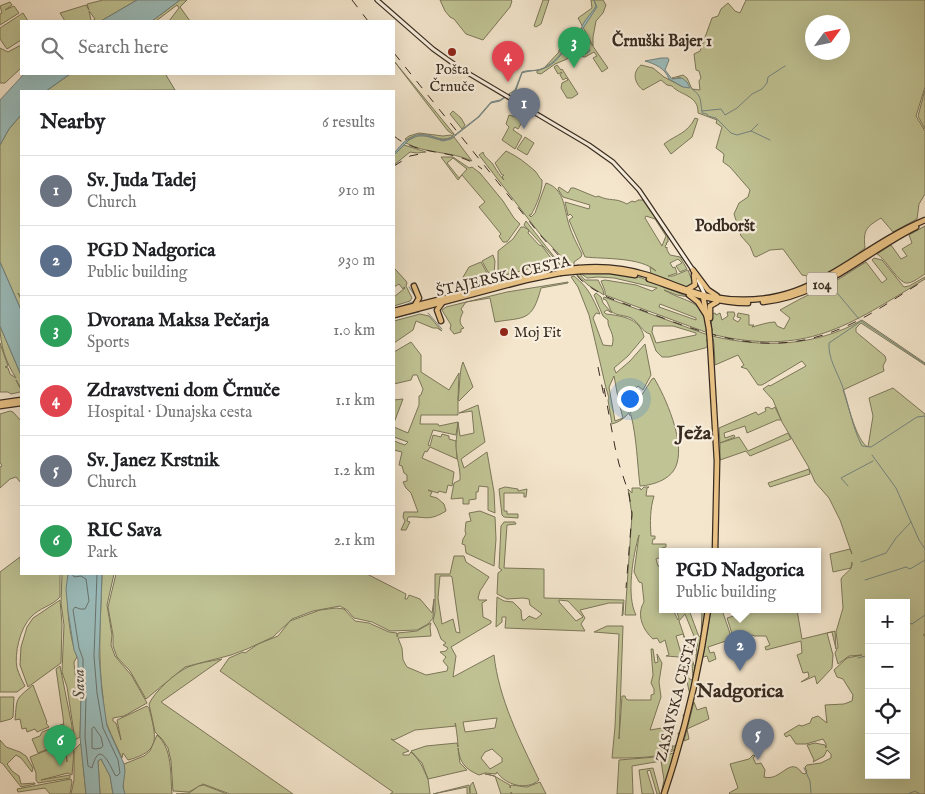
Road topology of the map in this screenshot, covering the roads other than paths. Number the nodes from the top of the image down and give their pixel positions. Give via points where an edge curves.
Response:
1 (377, 0) edge
2 (925, 221) edge
3 (580, 269) junction
4 (559, 272) junction
5 (693, 273) junction
6 (414, 286) dead end
7 (688, 289) junction
8 (679, 290) junction
9 (704, 296) junction
10 (723, 298) junction
11 (718, 301) junction
12 (442, 302) junction
13 (412, 306) junction
14 (395, 313) edge
15 (395, 313) edge
16 (708, 317) junction
17 (441, 321) dead end
18 (20, 402) edge
19 (0, 405) edge
20 (714, 548) edge
21 (707, 613) edge
22 (664, 794) edge

1 - 5 main road via 465,72 613,162 638,188
2 - 10 main road, ŠTAJERSKA CESTA / 104 via 898,233 810,286 767,298
2 - 11 main road, ŠTAJERSKA CESTA / 104 via 808,290 769,301
3 - 4 main road, ŠTAJERSKA CESTA / 104, bridge
3 - 7 main road, ŠTAJERSKA CESTA / 104 via 605,267 629,270
3 - 8 main road, ŠTAJERSKA CESTA / 104 via 628,273
4 - 12 main road, ŠTAJERSKA CESTA / 104
4 - 13 main road, ŠTAJERSKA CESTA / 104
5 - 7 main road via 695,285
5 - 9 main road
5 - 10 main road via 708,290
6 - 13 main road via 419,300
7 - 9 main road, ŠTAJERSKA CESTA / 104
8 - 9 main road, ŠTAJERSKA CESTA / 104
8 - 16 main road via 696,299
9 - 10 main road, ŠTAJERSKA CESTA / 104
9 - 11 main road, ŠTAJERSKA CESTA / 104
9 - 16 main road
11 - 16 main road via 710,306
12 - 14 main road, ŠTAJERSKA CESTA / 104
12 - 17 main road via 437,310
13 - 15 main road, ŠTAJERSKA CESTA / 104
16 - 20 main road, bridge via 717,460
18 - 19 main road
21 - 22 main road, ZASAVSKA CESTA via 692,698

